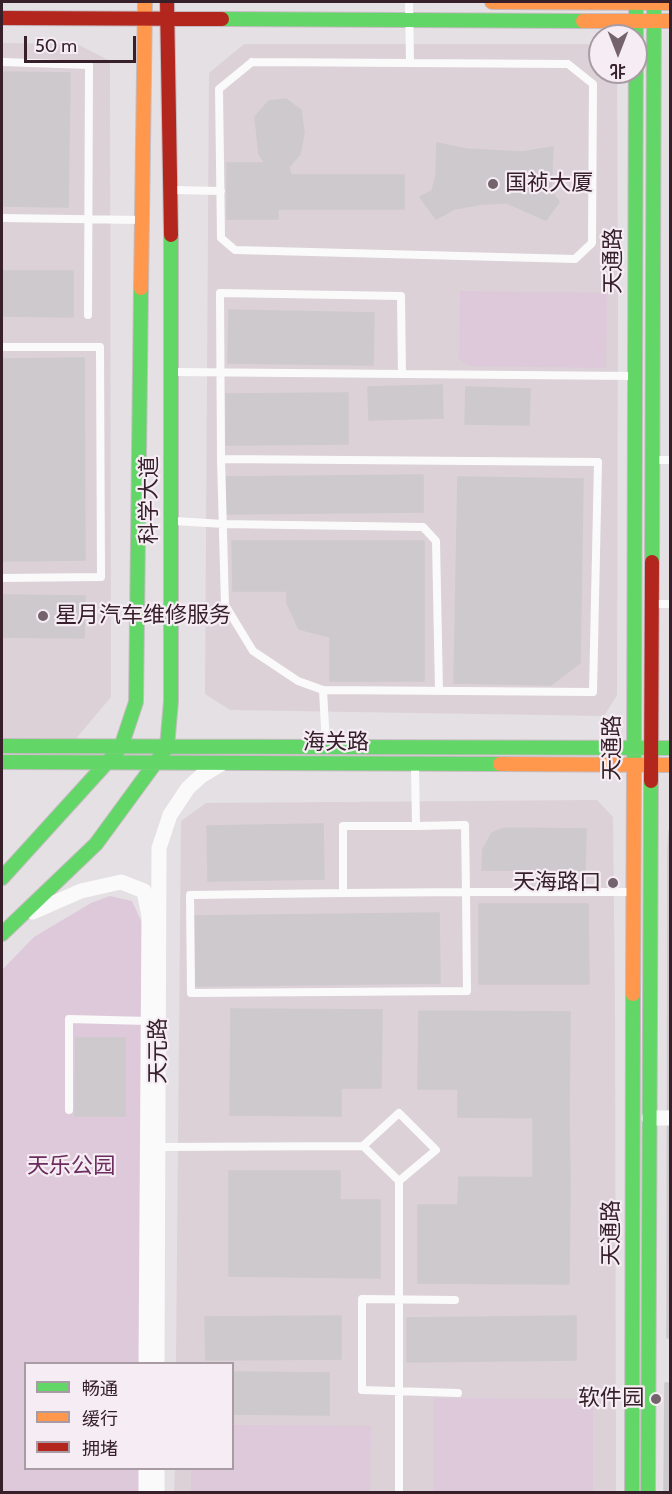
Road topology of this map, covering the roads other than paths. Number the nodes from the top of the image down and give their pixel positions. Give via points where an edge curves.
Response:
1 (145, 2) edge
2 (167, 2) edge
3 (409, 2) edge
4 (492, 2) edge
5 (644, 2) edge
6 (670, 3) edge
7 (2, 18) edge
8 (143, 19) junction
9 (166, 19) junction
10 (409, 20) junction
11 (636, 20) junction
12 (654, 21) junction
13 (670, 21) edge
14 (410, 62) junction
15 (2, 63) edge
16 (170, 190) junction
17 (221, 191) junction
18 (2, 218) edge
19 (88, 219) junction
20 (142, 220) junction
21 (88, 315) dead end
22 (2, 347) edge
23 (171, 372) junction
24 (219, 372) junction
25 (402, 374) junction
26 (652, 375) junction
27 (635, 376) junction
28 (221, 459) junction
29 (652, 460) junction
30 (670, 460) edge
31 (171, 520) junction
32 (223, 524) junction
33 (2, 578) edge
34 (651, 603) junction
35 (670, 604) edge
36 (323, 690) junction
37 (439, 691) junction
38 (2, 746) edge
39 (120, 747) junction
40 (167, 747) junction
41 (327, 747) junction
42 (633, 748) junction
43 (651, 748) junction
44 (670, 748) edge
45 (2, 762) edge
46 (105, 763) junction
47 (154, 763) junction
48 (222, 763) junction
49 (415, 764) junction
50 (634, 765) junction
51 (651, 765) junction
52 (670, 765) edge
53 (416, 826) junction
54 (2, 878) edge
55 (466, 892) junction
56 (634, 892) junction
57 (343, 893) junction
58 (16, 920) junction
59 (2, 934) edge
60 (153, 1021) junction
61 (69, 1110) dead end
62 (650, 1118) junction
63 (670, 1118) edge
64 (363, 1146) junction
65 (158, 1147) junction
66 (399, 1181) junction
67 (399, 1300) junction
68 (455, 1300) dead end
69 (146, 1362) edge
70 (157, 1362) edge
71 (399, 1391) junction
72 (458, 1393) dead end
73 (146, 1470) edge
74 (157, 1470) edge
75 (146, 1492) edge
76 (157, 1492) edge
77 (399, 1492) edge
78 (632, 1492) edge
79 (648, 1492) edge

1 - 8 street, 科学大道
2 - 9 street, 科学大道
3 - 10 lane
4 - 5 street
5 - 6 street
5 - 11 street, 天通路
5 - 12 street, 天通路
7 - 8 street
8 - 9 street
8 - 20 street, 科学大道
9 - 10 street
9 - 16 street, 科学大道
10 - 11 street
10 - 14 lane
11 - 12 street
11 - 27 street, 天通路
12 - 13 street
12 - 26 street, 天通路
14 - 17 lane via 252,62 219,89
14 - 17 lane via 568,64 592,84 592,243 575,259 234,250 221,238
15 - 19 lane via 89,64
16 - 17 lane
16 - 23 street, 科学大道
18 - 19 lane
19 - 20 lane
19 - 21 lane
20 - 39 street, 科学大道 via 136,702
22 - 33 lane via 100,347 101,566 101,577
23 - 24 lane
23 - 31 street, 科学大道
24 - 25 lane
24 - 25 lane via 220,293 401,296
24 - 28 lane
25 - 27 lane
26 - 27 lane
26 - 29 street, 天通路
27 - 42 street, 天通路
28 - 32 lane
28 - 37 lane via 598,462 593,692
29 - 30 lane
29 - 34 street, 天通路
31 - 32 lane
31 - 40 street, 科学大道 via 171,701
32 - 36 lane via 225,605 253,651 298,681
32 - 37 lane via 423,527 436,541
34 - 35 lane
34 - 43 street, 天通路
36 - 37 lane
36 - 41 lane
38 - 39 street, 海关路
39 - 40 street, 海关路
39 - 46 street, 科学大道
40 - 41 street, 海关路
40 - 47 street
41 - 42 street, 海关路
42 - 43 street, 海关路
42 - 50 street, 天通路
43 - 44 street, 海关路
43 - 51 street, 天通路
45 - 46 street, 海关路
46 - 47 street, 海关路
46 - 54 street, 科学大道
47 - 48 street, 海关路
47 - 58 street via 96,844
48 - 49 street, 海关路
48 - 60 street, 天元路 via 188,788 170,815 159,848
49 - 50 street, 海关路
49 - 53 lane
50 - 51 street, 海关路
50 - 56 street, 天通路
51 - 52 street, 海关路
51 - 62 street, 天通路
53 - 55 lane via 465,825
53 - 57 lane via 343,826
55 - 56 lane
55 - 57 lane
55 - 57 lane via 467,991 191,993 190,895
56 - 78 street, 天通路
58 - 59 street
58 - 60 street, 天元路 via 91,888 121,882 144,891 149,916
60 - 61 lane via 69,1019
60 - 65 street, 天元路
60 - 69 street, 天元路
62 - 63 street
62 - 79 street, 天通路
64 - 65 lane
64 - 66 lane
64 - 66 lane via 399,1113 436,1150
65 - 70 street, 天元路
66 - 67 lane
67 - 68 lane
67 - 71 lane
67 - 71 lane via 362,1299 362,1390
71 - 72 lane
71 - 77 lane
73 - 75 street
74 - 76 street

